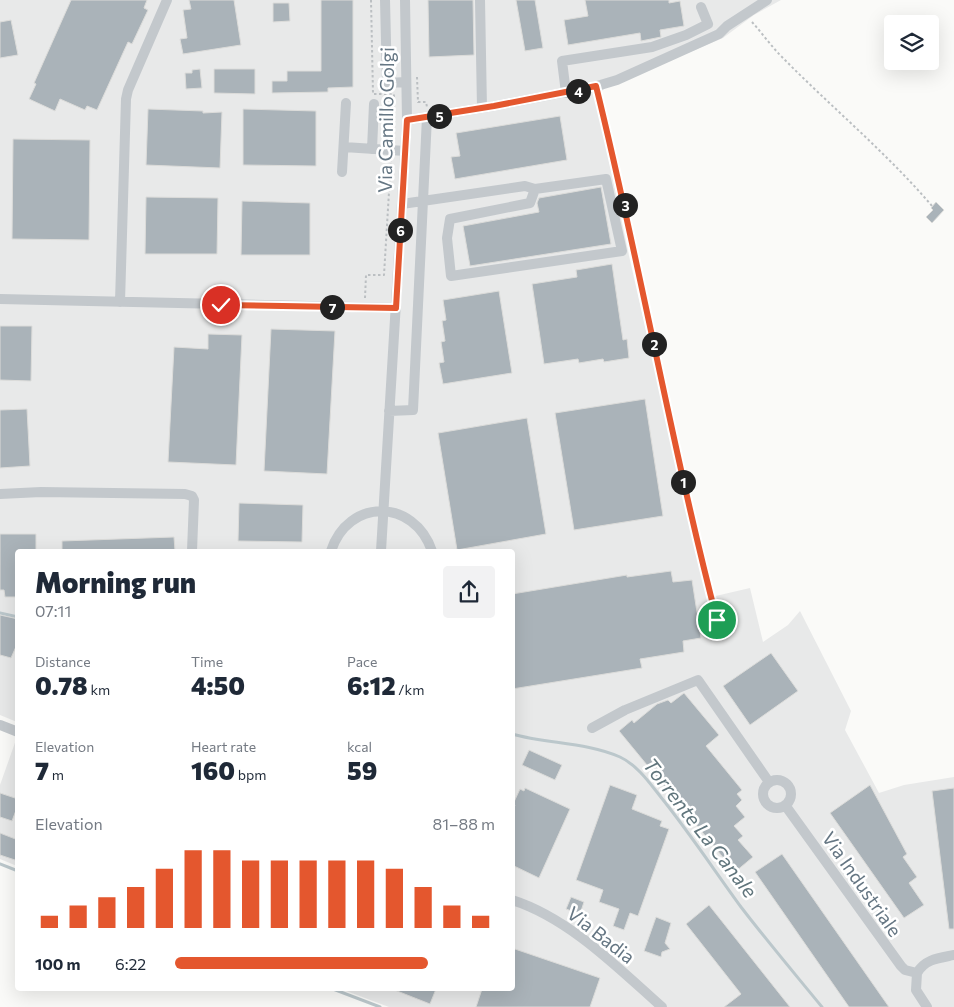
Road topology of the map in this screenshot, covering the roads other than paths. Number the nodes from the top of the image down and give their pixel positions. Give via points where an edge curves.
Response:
1 (168, 0) edge
2 (385, 0) edge
3 (405, 0) edge
4 (480, 0) edge
5 (767, 0) edge
6 (701, 7) dead end
7 (406, 82) junction
8 (566, 93) junction
9 (346, 103) dead end
10 (374, 104) dead end
11 (482, 108) junction
12 (428, 117) junction
13 (407, 120) junction
14 (344, 147) junction
15 (372, 149) junction
16 (405, 151) junction
17 (342, 172) dead end
18 (535, 189) junction
19 (424, 201) junction
20 (402, 204) junction
21 (0, 299) edge
22 (120, 302) junction
23 (396, 308) junction
24 (389, 411) junction
25 (0, 494) edge
26 (384, 511) junction
27 (192, 549) edge
28 (332, 549) edge
29 (381, 549) edge
30 (431, 549) edge
31 (0, 725) edge
32 (592, 728) dead end
33 (15, 731) edge
34 (769, 782) junction
35 (785, 805) junction
36 (515, 901) edge
37 (954, 955) edge
38 (917, 973) junction
39 (662, 1007) edge
40 (927, 1007) edge

1 - 22 street via 126,99
2 - 7 street via 387,83
3 - 7 street, Via Camillo Golgi
4 - 11 street
5 - 8 street via 719,34 625,76
6 - 8 street via 708,24 686,35 652,47 562,61
7 - 13 street, Via Camillo Golgi
8 - 11 street
9 - 14 street
10 - 15 street
11 - 12 street
12 - 13 street
12 - 19 street
13 - 16 street, Via Camillo Golgi
14 - 15 street
14 - 17 street
15 - 16 street
16 - 20 street, Via Camillo Golgi
18 - 18 street via 530,203 450,219 451,276 622,251 606,179
18 - 19 street via 525,186
19 - 20 street
19 - 24 street via 413,410
20 - 23 street, Via Camillo Golgi
21 - 22 street
22 - 23 street
23 - 24 street, Via Camillo Golgi
24 - 26 street, Via Camillo Golgi
25 - 27 street via 192,496
26 - 28 street via 366,513 350,521 338,534
26 - 29 street, Via Camillo Golgi
26 - 30 street via 400,514 414,523 425,535
31 - 33 street
32 - 34 street via 625,710 698,680
34 - 35 street via 782,780 789,786 791,794
34 - 35 street via 763,789 766,803 775,808
35 - 38 street, Via Industriale via 897,963 905,970
36 - 39 street, Via Badia via 528,904 579,935
37 - 38 street via 928,961
38 - 40 street via 916,990

